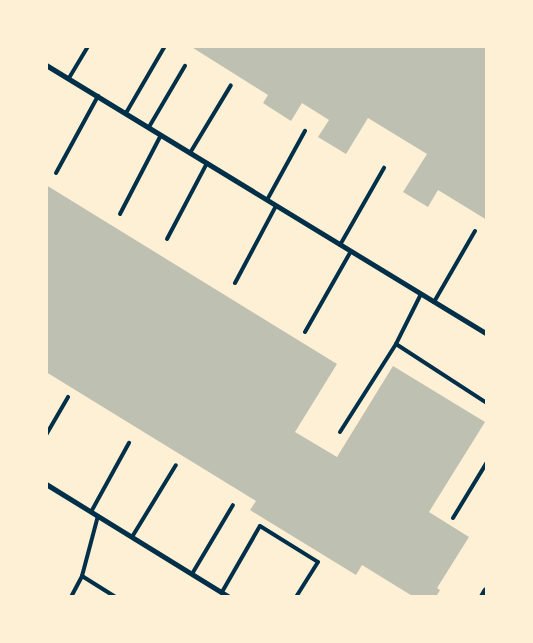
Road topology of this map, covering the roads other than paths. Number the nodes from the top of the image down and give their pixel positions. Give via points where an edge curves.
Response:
1 (88, 46) edge
2 (165, 46) edge
3 (46, 64) edge
4 (185, 66) dead end
5 (69, 78) junction
6 (231, 85) dead end
7 (98, 96) junction
8 (126, 113) junction
9 (148, 127) junction
10 (305, 131) dead end
11 (160, 135) junction
12 (190, 153) junction
13 (207, 163) junction
14 (384, 168) dead end
15 (56, 173) dead end
16 (267, 200) junction
17 (276, 206) junction
18 (120, 214) dead end
19 (475, 231) dead end
20 (167, 239) dead end
21 (340, 244) junction
22 (351, 251) junction
23 (235, 283) dead end
24 (421, 294) junction
25 (434, 302) junction
26 (305, 332) dead end
27 (487, 334) edge
28 (396, 344) junction
29 (68, 397) dead end
30 (487, 403) edge
31 (340, 432) dead end
32 (46, 435) edge
33 (129, 443) dead end
34 (487, 462) edge
35 (176, 465) dead end
36 (46, 484) edge
37 (233, 505) dead end
38 (91, 512) junction
39 (98, 516) junction
40 (453, 518) dead end
41 (132, 537) junction
42 (192, 574) junction
43 (82, 576) junction
44 (222, 592) junction
45 (487, 592) edge
46 (71, 597) edge
47 (116, 597) edge
48 (229, 597) edge
49 (296, 597) edge
50 (484, 597) edge

1 - 5 lane
2 - 8 lane
3 - 5 street
4 - 9 lane
5 - 7 street
6 - 12 lane
7 - 8 street
7 - 15 lane
8 - 9 street
9 - 11 street
10 - 16 lane
11 - 12 street
11 - 18 lane
12 - 13 street
13 - 16 street
13 - 20 lane
14 - 21 lane
16 - 17 street
17 - 21 street
17 - 23 lane
19 - 25 lane
21 - 22 street
22 - 24 street
22 - 26 lane
24 - 25 street
24 - 28 lane
25 - 27 street
28 - 30 lane
28 - 31 lane
29 - 32 lane
33 - 38 lane
34 - 40 lane
35 - 41 lane
36 - 38 street
37 - 42 lane
38 - 39 street
39 - 41 street
39 - 43 lane
41 - 42 street
42 - 44 street
43 - 46 lane
43 - 47 lane
44 - 48 street
44 - 49 lane via 260,526 318,562
45 - 50 main road

